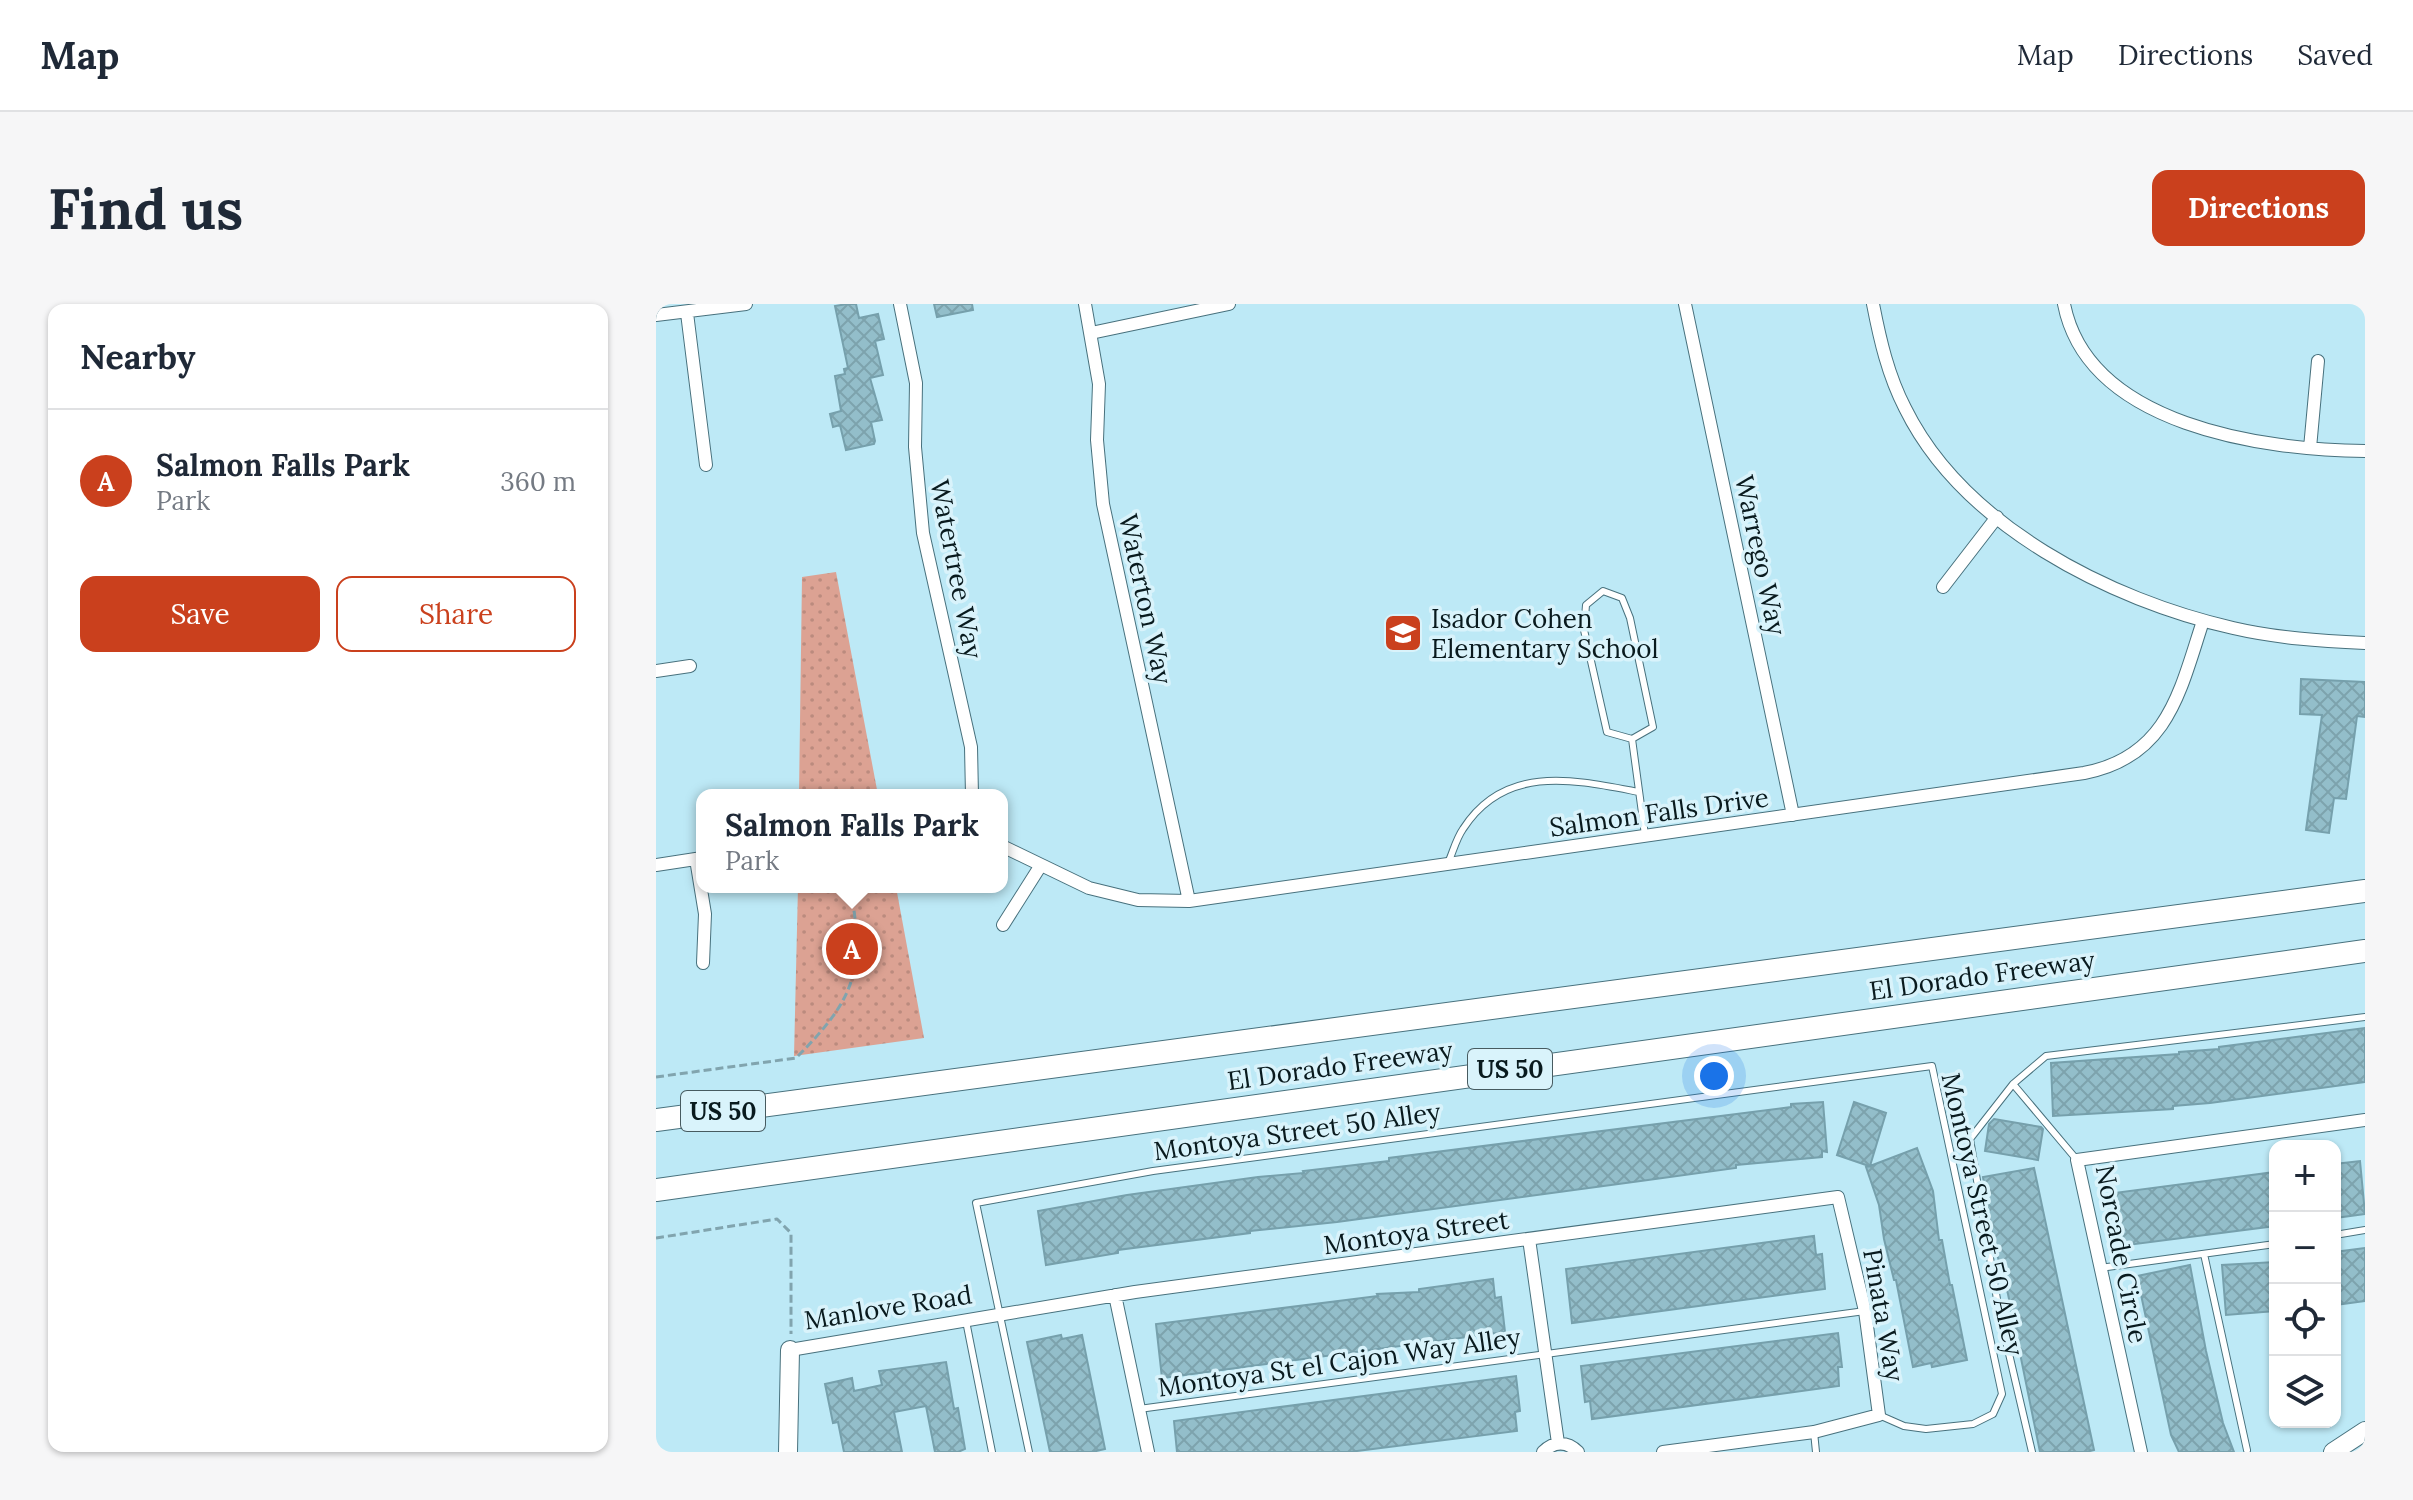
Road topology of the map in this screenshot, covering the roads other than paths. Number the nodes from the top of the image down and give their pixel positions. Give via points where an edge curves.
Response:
1 (746, 304) edge
2 (900, 304) edge
3 (1085, 304) edge
4 (1229, 304) edge
5 (1685, 304) edge
6 (1873, 304) edge
7 (2064, 304) edge
8 (687, 313) junction
9 (656, 315) edge
10 (1091, 333) junction
11 (2318, 361) dead end
12 (2310, 448) junction
13 (2365, 451) edge
14 (706, 465) dead end
15 (1997, 517) junction
16 (1943, 587) dead end
17 (2203, 621) junction
18 (2365, 643) edge
19 (690, 666) dead end
20 (656, 671) edge
21 (1632, 739) junction
22 (972, 789) edge
23 (1639, 792) junction
24 (1793, 815) junction
25 (1645, 836) junction
26 (1008, 849) edge
27 (696, 859) edge
28 (1448, 864) junction
29 (656, 865) edge
30 (1041, 865) junction
31 (2365, 891) edge
32 (703, 893) edge
33 (1189, 901) junction
34 (1003, 925) dead end
35 (2365, 951) edge
36 (703, 963) dead end
37 (2365, 1017) edge
38 (2013, 1084) junction
39 (656, 1120) edge
40 (2365, 1120) edge
41 (2077, 1160) junction
42 (656, 1190) edge
43 (1838, 1197) joint
44 (2365, 1230) edge
45 (2341, 1234) edge
46 (1529, 1239) junction
47 (2269, 1245) edge
48 (2204, 1254) junction
49 (2100, 1268) junction
50 (1115, 1295) junction
51 (1865, 1311) junction
52 (1000, 1315) junction
53 (966, 1321) junction
54 (790, 1350) joint
55 (1545, 1354) junction
56 (1139, 1409) junction
57 (1879, 1415) junction
58 (2365, 1431) edge
59 (1814, 1432) junction
60 (1558, 1443) junction
61 (1713, 1449) edge
62 (2247, 1450) dead end
63 (788, 1452) edge
64 (992, 1452) edge
65 (1029, 1452) edge
66 (1148, 1452) edge
67 (1543, 1452) edge
68 (1578, 1452) edge
69 (1663, 1452) edge
70 (1816, 1452) edge
71 (2032, 1452) edge
72 (2141, 1452) edge
73 (2333, 1452) edge

1 - 8 street
2 - 22 street, Watertree Way via 916,383 921,522 971,747
3 - 10 street, Waterton Way
4 - 10 street
5 - 24 street, Warrego Way
6 - 15 street via 1905,409 1939,462
7 - 12 street via 2086,355 2149,407 2204,429
8 - 9 street
8 - 14 street
10 - 33 street, Waterton Way via 1099,384 1103,504
11 - 12 street
12 - 13 street
15 - 16 street
15 - 17 street via 2097,580
17 - 18 street via 2275,636
17 - 24 street, Salmon Falls Drive via 2171,712 2149,741 2119,762 2084,773
19 - 20 street
21 - 21 lane via 1653,727 1630,618 1622,598 1603,591 1586,605 1586,643 1607,732
21 - 23 lane
23 - 25 lane
23 - 28 lane via 1582,781 1541,779 1520,785 1480,809 1462,829
24 - 25 street, Salmon Falls Drive
25 - 28 street, Salmon Falls Drive
26 - 30 street, Salmon Falls Drive
27 - 29 street
28 - 33 street, Salmon Falls Drive
30 - 33 street, Salmon Falls Drive via 1113,895
30 - 34 street
31 - 39 highway, El Dorado Freeway / US 50
32 - 36 street
35 - 42 highway, El Dorado Freeway / US 50
37 - 38 lane via 2046,1056
38 - 41 lane
38 - 71 lane via 1970,1139 1999,1311
40 - 41 street, Norcade Circle
41 - 49 street, Norcade Circle
43 - 46 street, Montoya Street
43 - 51 street, Pinata Way
44 - 45 lane
46 - 50 street, Montoya Street
46 - 55 street
47 - 48 lane
48 - 49 lane
48 - 62 lane
49 - 72 street, Norcade Circle
50 - 52 street, Montoya Street
50 - 56 street
51 - 55 lane, Montoya St el Cajon Way Alley
51 - 57 street, Pinata Way
52 - 53 street, Manlove Road
52 - 57 lane, Montoya Street 50 Alley via 976,1203 1153,1171 1932,1066 2002,1394 1993,1414 1973,1424 1914,1428
52 - 65 lane
53 - 54 street, Manlove Road
53 - 64 lane
54 - 63 street, Manlove Road
55 - 56 lane, Montoya St el Cajon Way Alley
55 - 60 street
56 - 66 street
57 - 59 street, Pinata Way
58 - 73 street
59 - 61 street, Pinata Way
59 - 70 lane
60 - 67 street
60 - 68 street
61 - 69 street, Pinata Way

